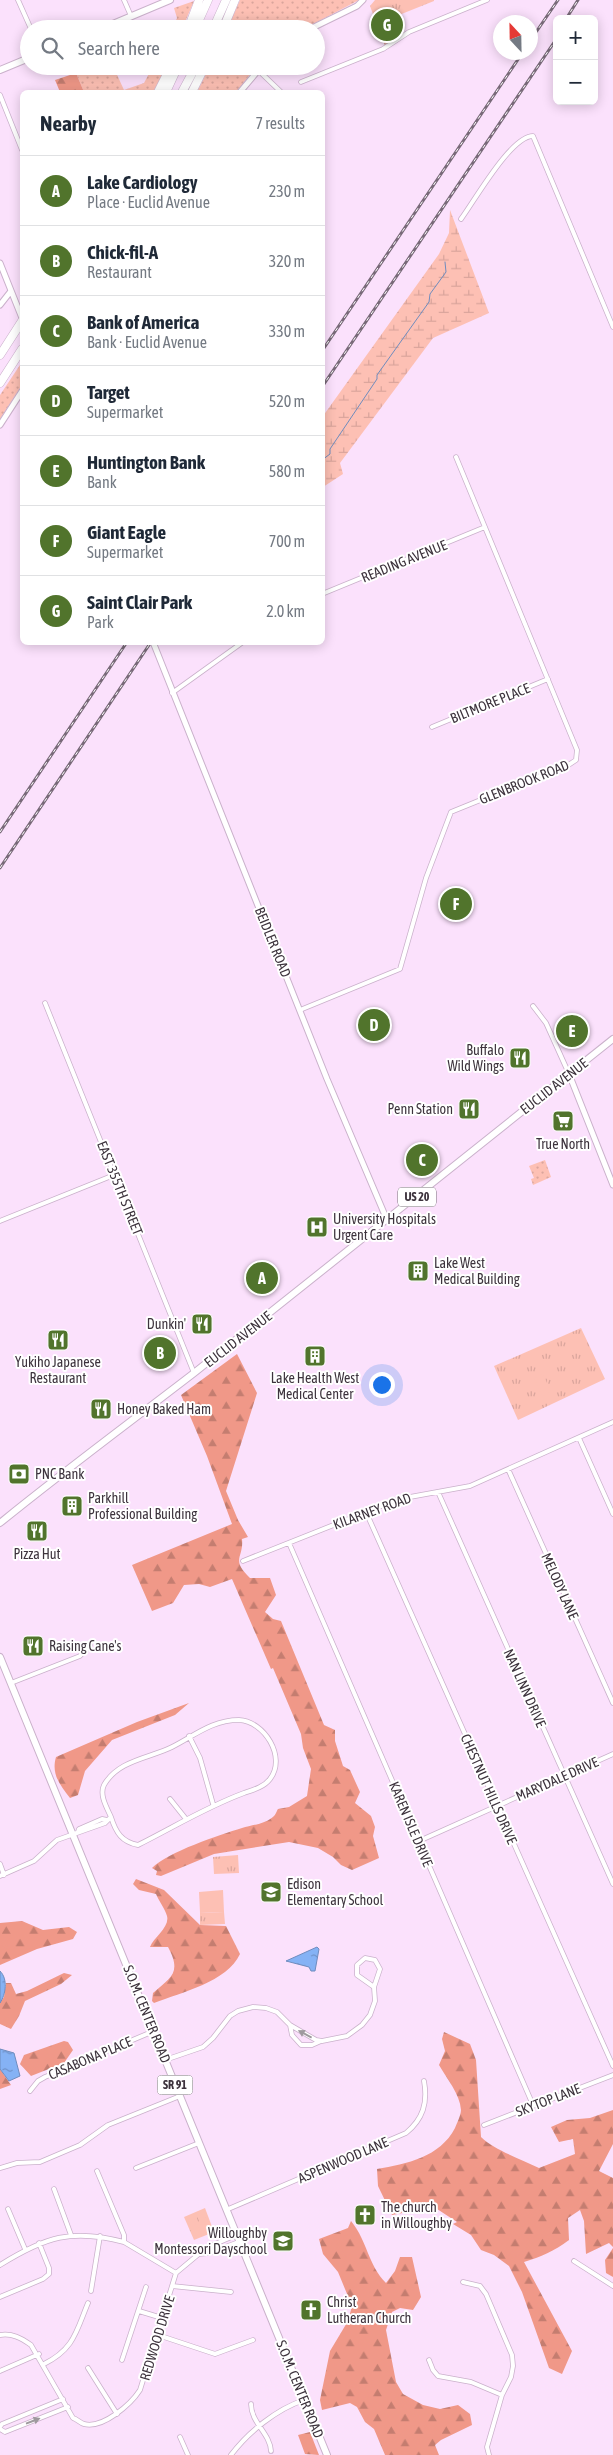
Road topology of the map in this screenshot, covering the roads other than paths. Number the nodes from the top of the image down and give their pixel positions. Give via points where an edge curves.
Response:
1 (18, 0) edge
2 (124, 0) edge
3 (170, 0) edge
4 (200, 0) edge
5 (208, 0) edge
6 (235, 0) edge
7 (363, 0) edge
8 (487, 0) edge
9 (225, 1) edge
10 (475, 2) edge
11 (131, 16) junction
12 (28, 20) edge
13 (121, 20) edge
14 (191, 20) edge
15 (199, 20) edge
16 (217, 20) edge
17 (227, 20) edge
18 (325, 22) edge
19 (20, 62) edge
20 (0, 70) edge
21 (325, 72) edge
22 (166, 75) edge
23 (174, 75) edge
24 (191, 75) edge
25 (200, 75) edge
26 (254, 75) edge
27 (266, 75) edge
28 (318, 75) edge
29 (300, 82) dead end
30 (159, 90) edge
31 (167, 90) edge
32 (183, 90) edge
33 (193, 90) edge
34 (242, 90) edge
35 (279, 90) edge
36 (0, 95) edge
37 (20, 145) edge
38 (461, 219) dead end
39 (0, 263) edge
40 (11, 290) junction
41 (0, 305) edge
42 (20, 315) edge
43 (20, 323) edge
44 (613, 327) edge
45 (20, 353) edge
46 (0, 355) edge
47 (0, 383) edge
48 (20, 394) edge
49 (0, 425) edge
50 (456, 457) dead end
51 (485, 527) junction
52 (325, 593) edge
53 (153, 645) edge
54 (239, 645) edge
55 (548, 679) junction
56 (172, 693) junction
57 (432, 727) dead end
58 (45, 1003) dead end
59 (534, 1006) dead end
60 (300, 1010) junction
61 (613, 1040) edge
62 (569, 1074) junction
63 (114, 1175) junction
64 (613, 1185) edge
65 (0, 1220) edge
66 (387, 1220) junction
67 (194, 1373) junction
68 (613, 1422) edge
69 (579, 1438) junction
70 (508, 1469) junction
71 (438, 1492) junction
72 (366, 1512) junction
73 (613, 1514) edge
74 (0, 1523) edge
75 (289, 1543) junction
76 (243, 1561) dead end
77 (90, 1645) dead end
78 (0, 1658) edge
79 (11, 1683) junction
80 (613, 1703) edge
81 (189, 1736) junction
82 (613, 1754) edge
83 (564, 1776) junction
84 (170, 1799) dead end
85 (213, 1804) junction
86 (497, 1807) junction
87 (109, 1819) junction
88 (186, 1819) junction
89 (75, 1833) junction
90 (419, 1841) junction
91 (0, 1864) edge
92 (2, 1876) edge
93 (613, 1884) edge
94 (374, 1987) junction
95 (290, 2025) junction
96 (154, 2031) junction
97 (322, 2041) junction
98 (165, 2060) junction
99 (613, 2066) edge
100 (613, 2074) edge
101 (424, 2081) dead end
102 (30, 2091) dead end
103 (180, 2096) junction
104 (533, 2105) junction
105 (484, 2125) dead end
106 (199, 2143) junction
107 (0, 2168) edge
108 (136, 2168) dead end
109 (98, 2171) dead end
110 (54, 2189) dead end
111 (8, 2209) dead end
112 (226, 2210) junction
113 (236, 2234) junction
114 (71, 2235) junction
115 (100, 2236) junction
116 (124, 2242) junction
117 (239, 2242) junction
118 (39, 2243) junction
119 (25, 2249) junction
120 (199, 2254) junction
121 (574, 2261) dead end
122 (0, 2265) edge
123 (176, 2273) junction
124 (463, 2282) dead end
125 (172, 2286) junction
126 (613, 2286) edge
127 (146, 2287) dead end
128 (91, 2291) dead end
129 (231, 2292) dead end
130 (0, 2297) edge
131 (88, 2303) dead end
132 (139, 2311) junction
133 (162, 2318) junction
134 (0, 2335) edge
135 (158, 2335) junction
136 (252, 2340) dead end
137 (39, 2354) junction
138 (122, 2360) dead end
139 (429, 2360) dead end
140 (44, 2364) junction
141 (88, 2368) dead end
142 (0, 2371) edge
143 (502, 2395) junction
144 (63, 2399) junction
145 (304, 2400) junction
146 (251, 2404) dead end
147 (68, 2407) junction
148 (117, 2414) junction
149 (260, 2427) junction
150 (0, 2428) edge
151 (180, 2437) dead end
152 (272, 2451) dead end
153 (188, 2455) edge
154 (231, 2455) edge
155 (327, 2455) edge
156 (489, 2455) edge

1 - 12 street
2 - 11 street
3 - 11 main road
4 - 14 highway
5 - 15 highway
6 - 17 highway
7 - 18 street via 358,6
8 - 10 street
9 - 16 highway
10 - 21 street via 409,32 383,49
11 - 13 main road
19 - 20 main road
22 - 30 highway
23 - 31 highway
24 - 32 highway
25 - 33 highway
26 - 34 street
27 - 35 street
28 - 29 street
36 - 37 street
38 - 44 street via 510,148 533,136
39 - 40 street
40 - 41 street
40 - 42 street
43 - 46 highway
45 - 47 highway
48 - 49 street
50 - 51 street, GLENBROOK ROAD
51 - 52 street, READING AVENUE
51 - 55 street, GLENBROOK ROAD
53 - 56 street, BEIDLER ROAD
54 - 56 street
55 - 57 street, BILTMORE PLACE
55 - 60 street, GLENBROOK ROAD via 577,750 576,760 564,768 552,770 452,812 426,878 400,969
56 - 60 street, BEIDLER ROAD
58 - 63 street, EAST 355TH STREET
59 - 62 street via 546,1023
60 - 66 street, BEIDLER ROAD
61 - 62 main road, EUCLID AVENUE / US 20
62 - 64 street
62 - 66 main road, EUCLID AVENUE / US 20
63 - 65 street
63 - 67 street, EAST 355TH STREET
66 - 67 main road, EUCLID AVENUE / US 20
67 - 74 main road, EUCLID AVENUE / US 20
68 - 69 street, KILARNEY ROAD
69 - 70 street, KILARNEY ROAD
69 - 73 street
70 - 71 street, KILARNEY ROAD via 470,1486
70 - 80 street, MELODY LANE
71 - 72 street, KILARNEY ROAD via 410,1496
71 - 83 street, NAN LINN DRIVE
72 - 75 street, KILARNEY ROAD
72 - 86 street, CHESTNUT HILLS DRIVE
75 - 76 street, KILARNEY ROAD
75 - 90 street, KAREN ISLE DRIVE
77 - 79 street via 80,1656
78 - 79 main road, S.O.M. CENTER ROAD / SR 91
79 - 89 main road, S.O.M. CENTER ROAD / SR 91
81 - 85 street via 200,1758
81 - 85 street via 216,1724 238,1720 259,1726 272,1745 276,1757 271,1779 260,1788
81 - 87 street via 172,1747 133,1761 108,1779 102,1794
82 - 83 street, MARYDALE DRIVE
83 - 86 street, MARYDALE DRIVE
83 - 93 street, NAN LINN DRIVE
84 - 88 street
85 - 88 street
86 - 90 street, MARYDALE DRIVE
86 - 99 street, CHESTNUT HILLS DRIVE
87 - 88 street via 121,1838 138,1845
87 - 89 street via 94,1822
89 - 92 street via 57,1840 34,1861
89 - 96 main road, S.O.M. CENTER ROAD / SR 91
90 - 104 street, KAREN ISLE DRIVE
91 - 92 street
94 - 94 street via 380,1966 375,1960 365,1958 357,1964 357,1975
94 - 97 street via 374,2004 362,2026 347,2036
97 -> 95 street
95 - 97 street via 292,2035 301,2045
95 - 98 street via 270,2008 243,2009 226,2020 203,2047
96 - 98 main road, S.O.M. CENTER ROAD / SR 91
96 - 102 street, CASABONA PLACE via 45,2077
98 - 103 main road, S.O.M. CENTER ROAD / SR 91
100 - 104 street, SKYTOP LANE
101 - 112 street, ASPENWOOD LANE via 425,2106 420,2118 406,2133
103 - 106 main road, S.O.M. CENTER ROAD / SR 91
103 - 107 street via 108,2125 80,2145 40,2162
104 - 105 street, SKYTOP LANE
106 - 108 street
106 - 112 main road, S.O.M. CENTER ROAD / SR 91
109 - 116 street
110 - 114 street
111 - 119 street
112 - 113 main road, S.O.M. CENTER ROAD / SR 91
113 - 117 main road, S.O.M. CENTER ROAD / SR 91
113 - 120 street
114 - 115 street
114 - 118 street
115 - 116 street
115 - 128 street
116 - 123 street
117 - 120 street
117 - 145 main road, S.O.M. CENTER ROAD / SR 91
118 - 119 street
118 - 130 street via 49,2274
119 - 122 street
120 - 123 street
121 - 126 street
123 - 125 street, REDWOOD DRIVE
124 - 143 street via 480,2286 486,2294 512,2354 512,2377
125 - 129 street
125 - 133 street, REDWOOD DRIVE
127 - 132 street
131 - 140 street via 68,2348
132 - 133 street
132 - 138 street
133 - 135 street, REDWOOD DRIVE
134 - 137 street via 21,2337
135 - 136 street via 215,2354
135 - 148 street, REDWOOD DRIVE via 140,2390
137 - 140 street, REDWOOD DRIVE
137 - 142 street
139 - 143 street via 438,2376 471,2382
140 - 144 street, REDWOOD DRIVE
141 - 148 street
143 - 156 street via 487,2447
144 - 147 street, REDWOOD DRIVE
144 - 150 street via 2,2424
145 - 149 street via 286,2406
145 - 155 main road, S.O.M. CENTER ROAD / SR 91
146 - 149 street via 251,2412
147 - 148 street, REDWOOD DRIVE via 73,2418 85,2424
150 -> 147 street via 5,2432
149 - 152 street via 271,2441
149 - 154 street
151 - 153 street

